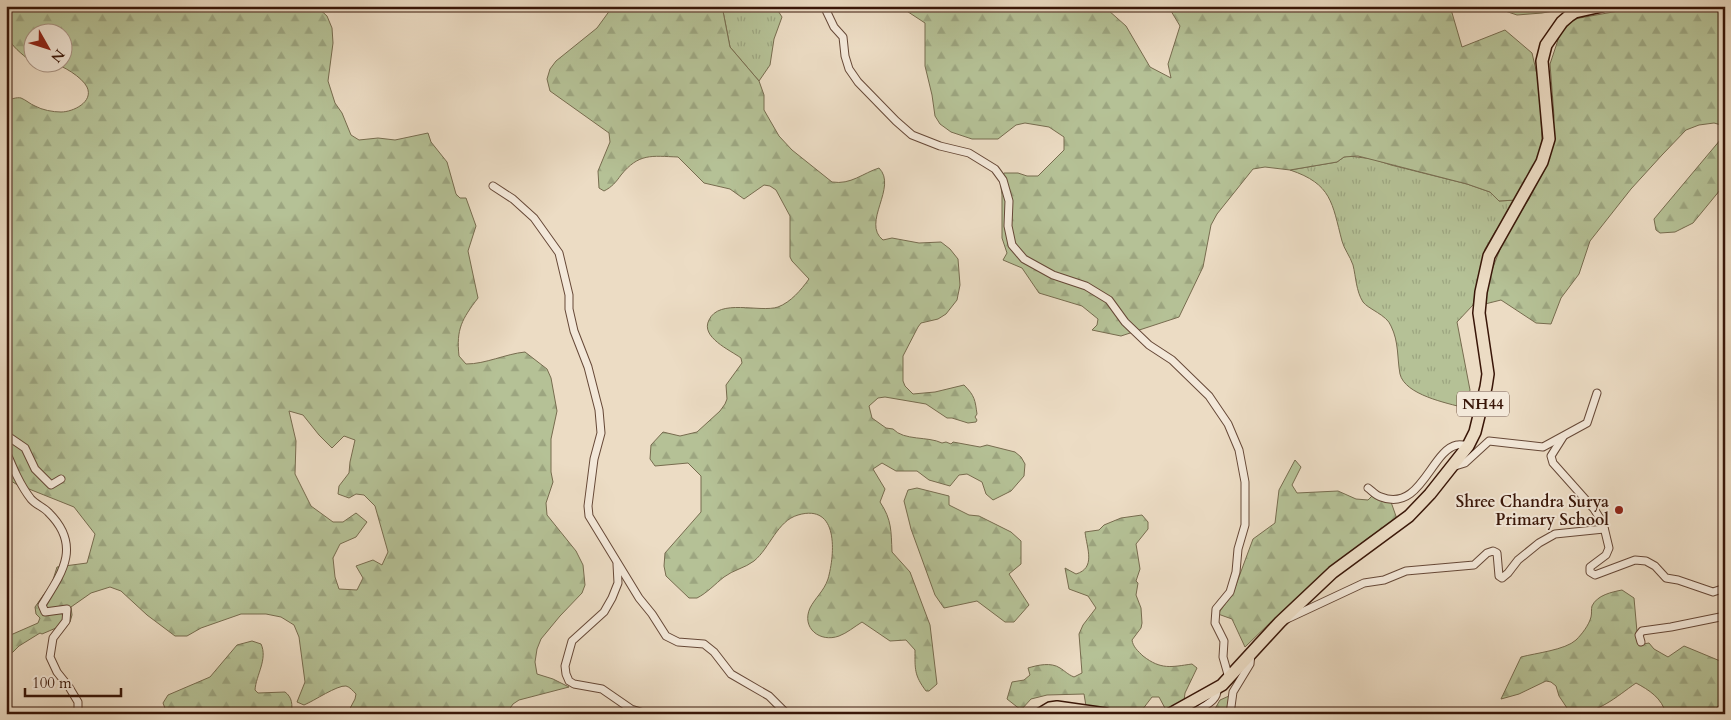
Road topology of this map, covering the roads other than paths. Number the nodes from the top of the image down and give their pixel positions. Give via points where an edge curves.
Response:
1 (824, 6) edge
2 (1602, 6) edge
3 (493, 186) dead end
4 (1597, 393) dead end
5 (6, 435) edge
6 (1563, 437) junction
7 (1468, 446) junction
8 (6, 451) edge
9 (1450, 468) junction
10 (61, 478) dead end
11 (1368, 488) dead end
12 (1604, 529) junction
13 (617, 563) junction
14 (1725, 588) edge
15 (1725, 616) edge
16 (1280, 622) junction
17 (1641, 642) dead end
18 (1251, 654) junction
19 (1229, 678) junction
20 (1217, 689) junction
21 (78, 714) edge
22 (647, 714) edge
23 (787, 714) edge
24 (1040, 714) edge
25 (1106, 714) edge
26 (1170, 714) edge
27 (1193, 714) edge
28 (1230, 714) edge

1 - 19 street via 843,37 849,69 896,121 912,135 968,153 994,169 1003,180 1009,201 1008,226 1012,245 1024,259 1053,275 1086,286 1109,300 1149,345 1172,360 1208,396 1228,424 1239,450 1245,482 1245,525 1236,572 1230,592 1216,609 1215,623 1224,641 1223,656
2 - 7 main road, NH44 via 1569,16 1546,45 1542,61 1549,139 1542,162 1489,256 1480,313 1488,374 1475,432
3 - 13 street via 534,218 559,253 574,331 599,410 600,433 594,459 589,516
4 - 6 street via 1587,423
5 - 10 street via 25,448 35,469 51,485
6 - 9 street via 1543,447 1489,442 1465,463
6 - 12 street via 1551,456 1553,463 1594,509
7 - 9 main road, NH44
7 - 11 street via 1458,444 1452,447 1422,482 1399,500 1381,497
8 - 21 street via 32,501 60,526 67,544 60,576 42,605 45,612 67,609 66,621 53,638 50,657 78,702
9 - 16 main road, NH44 via 1409,516 1333,572
12 - 14 street via 1609,548 1606,555 1590,567 1590,572 1595,575 1635,560 1646,561 1666,578 1713,592
12 - 16 street via 1555,534 1518,560 1502,578 1499,576 1497,554 1493,551 1474,565 1406,571 1364,584
13 - 22 street via 618,583 612,598 604,612 572,641 566,674 574,684 602,689 632,709
13 - 23 street via 666,636 678,642 704,644 731,674 768,696
15 - 17 street via 1642,631 1639,636
16 - 18 main road, NH44
18 - 19 main road, NH44
18 - 28 street via 1250,664 1234,692
19 - 20 main road, NH44
20 - 26 main road, NH44
20 - 27 street via 1215,699
24 - 25 main road via 1057,707

